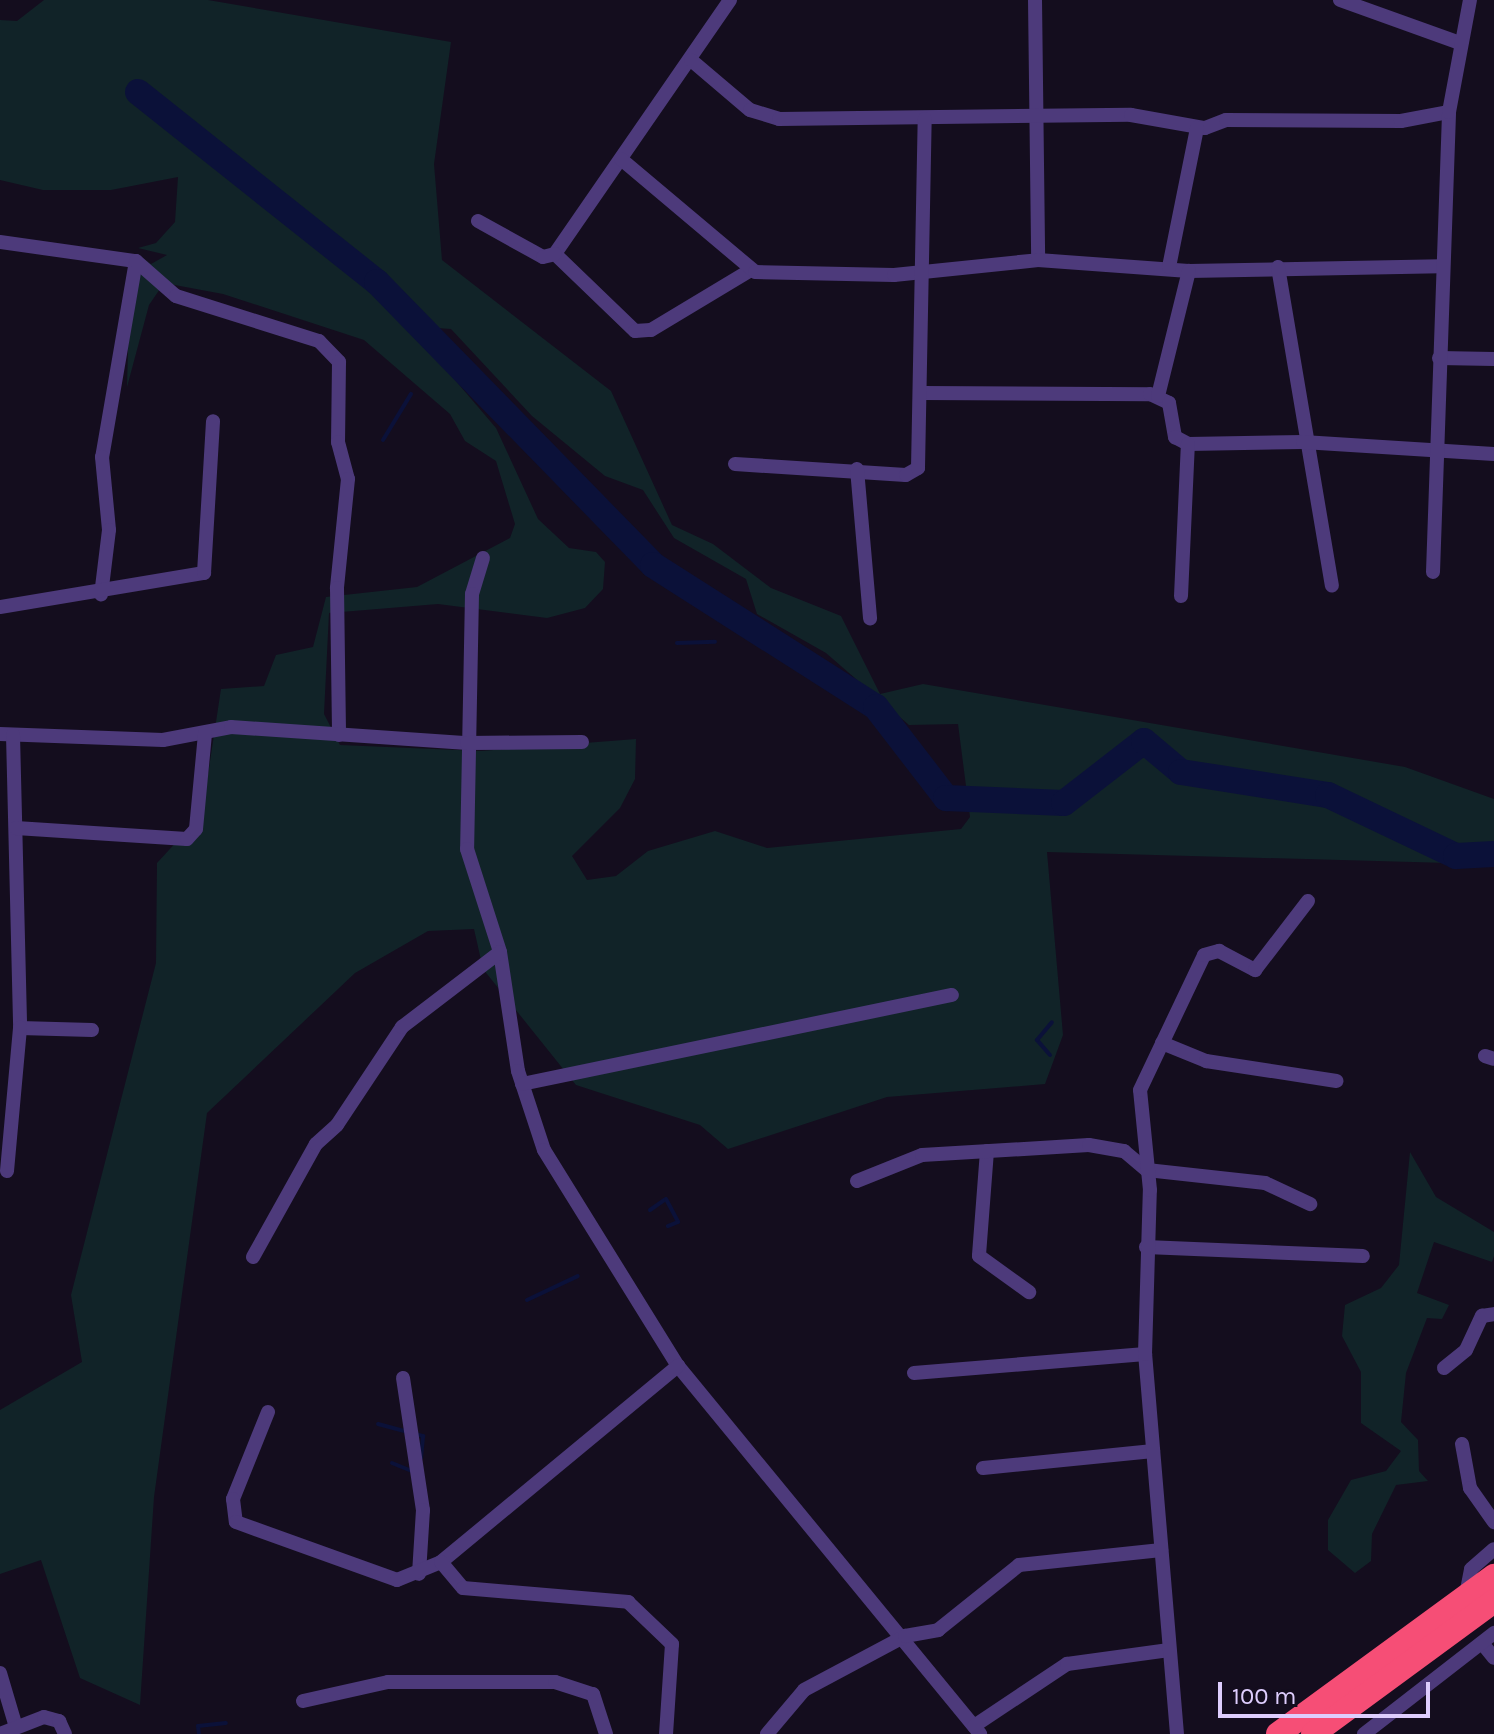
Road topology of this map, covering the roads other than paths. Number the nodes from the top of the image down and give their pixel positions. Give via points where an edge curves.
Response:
1 (730, 0) edge
2 (1035, 0) edge
3 (1340, 0) edge
4 (1470, 0) edge
5 (1457, 42) junction
6 (691, 60) junction
7 (1449, 112) junction
8 (1035, 114) junction
9 (925, 119) junction
10 (1197, 128) junction
11 (621, 159) junction
12 (478, 221) dead end
13 (0, 242) edge
14 (555, 254) junction
15 (1038, 260) junction
16 (136, 261) junction
17 (1440, 266) junction
18 (1169, 267) junction
19 (1278, 267) junction
20 (926, 270) junction
21 (749, 271) junction
22 (1189, 271) junction
23 (1439, 358) junction
24 (1494, 359) edge
25 (922, 393) junction
26 (1155, 398) junction
27 (213, 421) dead end
28 (1303, 442) junction
29 (1188, 444) junction
30 (1438, 449) junction
31 (1494, 454) edge
32 (735, 464) dead end
33 (857, 469) junction
34 (483, 558) dead end
35 (1433, 572) dead end
36 (1332, 585) dead end
37 (101, 595) junction
38 (1181, 596) dead end
39 (0, 607) edge
40 (870, 618) dead end
41 (205, 733) junction
42 (6, 734) edge
43 (339, 735) junction
44 (582, 742) dead end
45 (467, 743) junction
46 (16, 828) junction
47 (1308, 901) dead end
48 (500, 952) junction
49 (952, 995) dead end
50 (20, 1028) junction
51 (92, 1030) dead end
52 (1162, 1043) junction
53 (1336, 1081) dead end
54 (522, 1084) junction
55 (987, 1151) junction
56 (1147, 1170) junction
57 (7, 1171) dead end
58 (857, 1181) dead end
59 (1310, 1204) dead end
60 (1146, 1247) junction
61 (1363, 1256) dead end
62 (253, 1257) dead end
63 (1029, 1292) dead end
64 (1494, 1314) edge
65 (1145, 1354) junction
66 (678, 1366) junction
67 (1444, 1368) dead end
68 (914, 1373) dead end
69 (403, 1378) dead end
70 (268, 1412) dead end
71 (1462, 1444) dead end
72 (1153, 1451) junction
73 (983, 1468) dead end
74 (1494, 1522) edge
75 (1494, 1549) edge
76 (1161, 1550) junction
77 (441, 1562) junction
78 (419, 1574) junction
79 (1494, 1576) edge
80 (1466, 1595) junction
81 (1494, 1601) edge
82 (905, 1636) junction
83 (1488, 1638) edge
84 (1169, 1650) junction
85 (1494, 1658) edge
86 (0, 1673) edge
87 (303, 1701) dead end
88 (16, 1727) junction
89 (977, 1730) edge
90 (0, 1734) edge
91 (65, 1734) edge
92 (606, 1734) edge
93 (666, 1734) edge
94 (767, 1734) edge
95 (1177, 1734) edge
96 (1278, 1734) edge
97 (1313, 1734) edge
98 (1364, 1734) edge

1 - 6 street
2 - 8 street
3 - 5 street
4 - 5 street
5 - 7 street
6 - 9 street via 768,117
6 - 11 street
7 - 10 street via 1401,121 1254,119
7 - 17 street
8 - 9 street
8 - 10 street via 1131,115
8 - 15 street
9 - 20 street
10 - 18 street
11 - 14 street
11 - 21 street
12 - 14 street via 543,257
13 - 16 street
14 - 21 street via 635,331 651,330
15 - 18 street
15 - 20 street
16 - 37 street via 102,457 109,530
16 - 43 street via 176,296 319,341 339,362 338,442 348,479 337,588
17 - 19 street
17 - 23 street
18 - 22 street
19 - 22 street
19 - 28 street
20 - 21 street via 831,268 803,277
20 - 25 street via 917,300
22 - 26 street
23 - 24 street
23 - 30 street
25 - 26 street
25 - 33 street via 918,468 906,475
26 - 29 street via 1169,403 1175,437
27 - 37 street via 204,573
28 - 29 street
28 - 30 street
28 - 36 street via 1318,487
29 - 38 street
30 - 31 street
30 - 35 street
32 - 33 street
33 - 40 street
34 - 45 street via 472,594
37 - 39 street
41 - 42 street via 163,740
41 - 43 street via 231,727
41 - 46 street via 196,829 187,839
42 - 46 street
43 - 45 street
44 - 45 street
45 - 48 street via 467,849
46 - 50 street
47 - 52 street via 1255,970 1219,951 1204,955
48 - 54 street
48 - 62 street via 402,1027 337,1125 316,1144
49 - 54 street
50 - 51 street
50 - 57 street
52 - 53 street via 1206,1061
52 - 56 street via 1140,1090
54 - 66 street via 544,1150
55 - 56 street via 1099,1146 1124,1151
55 - 58 street via 922,1155
55 - 63 street via 979,1256
56 - 59 street via 1265,1183
56 - 60 street
60 - 61 street
60 - 65 street
64 - 67 street via 1482,1316 1466,1350
65 - 68 street
65 - 72 street
66 - 77 street
66 - 82 street
69 - 78 street via 423,1510
70 - 78 street via 233,1499 239,1526 386,1579
71 - 74 street via 1470,1488
72 - 73 street
72 - 76 street
75 - 80 street via 1471,1569
76 - 82 street via 1025,1562 938,1630
76 - 84 street
77 - 78 street
77 - 93 street via 463,1588 628,1602 672,1644
79 - 80 highway
80 - 96 highway
81 - 97 highway
82 - 89 street
82 - 94 street via 804,1690
83 - 85 street
83 - 98 street
84 - 89 street via 1067,1664
84 - 95 street
86 - 88 street
87 - 92 street via 388,1682 555,1682 593,1694
88 - 90 street
88 - 91 street via 53,1717

